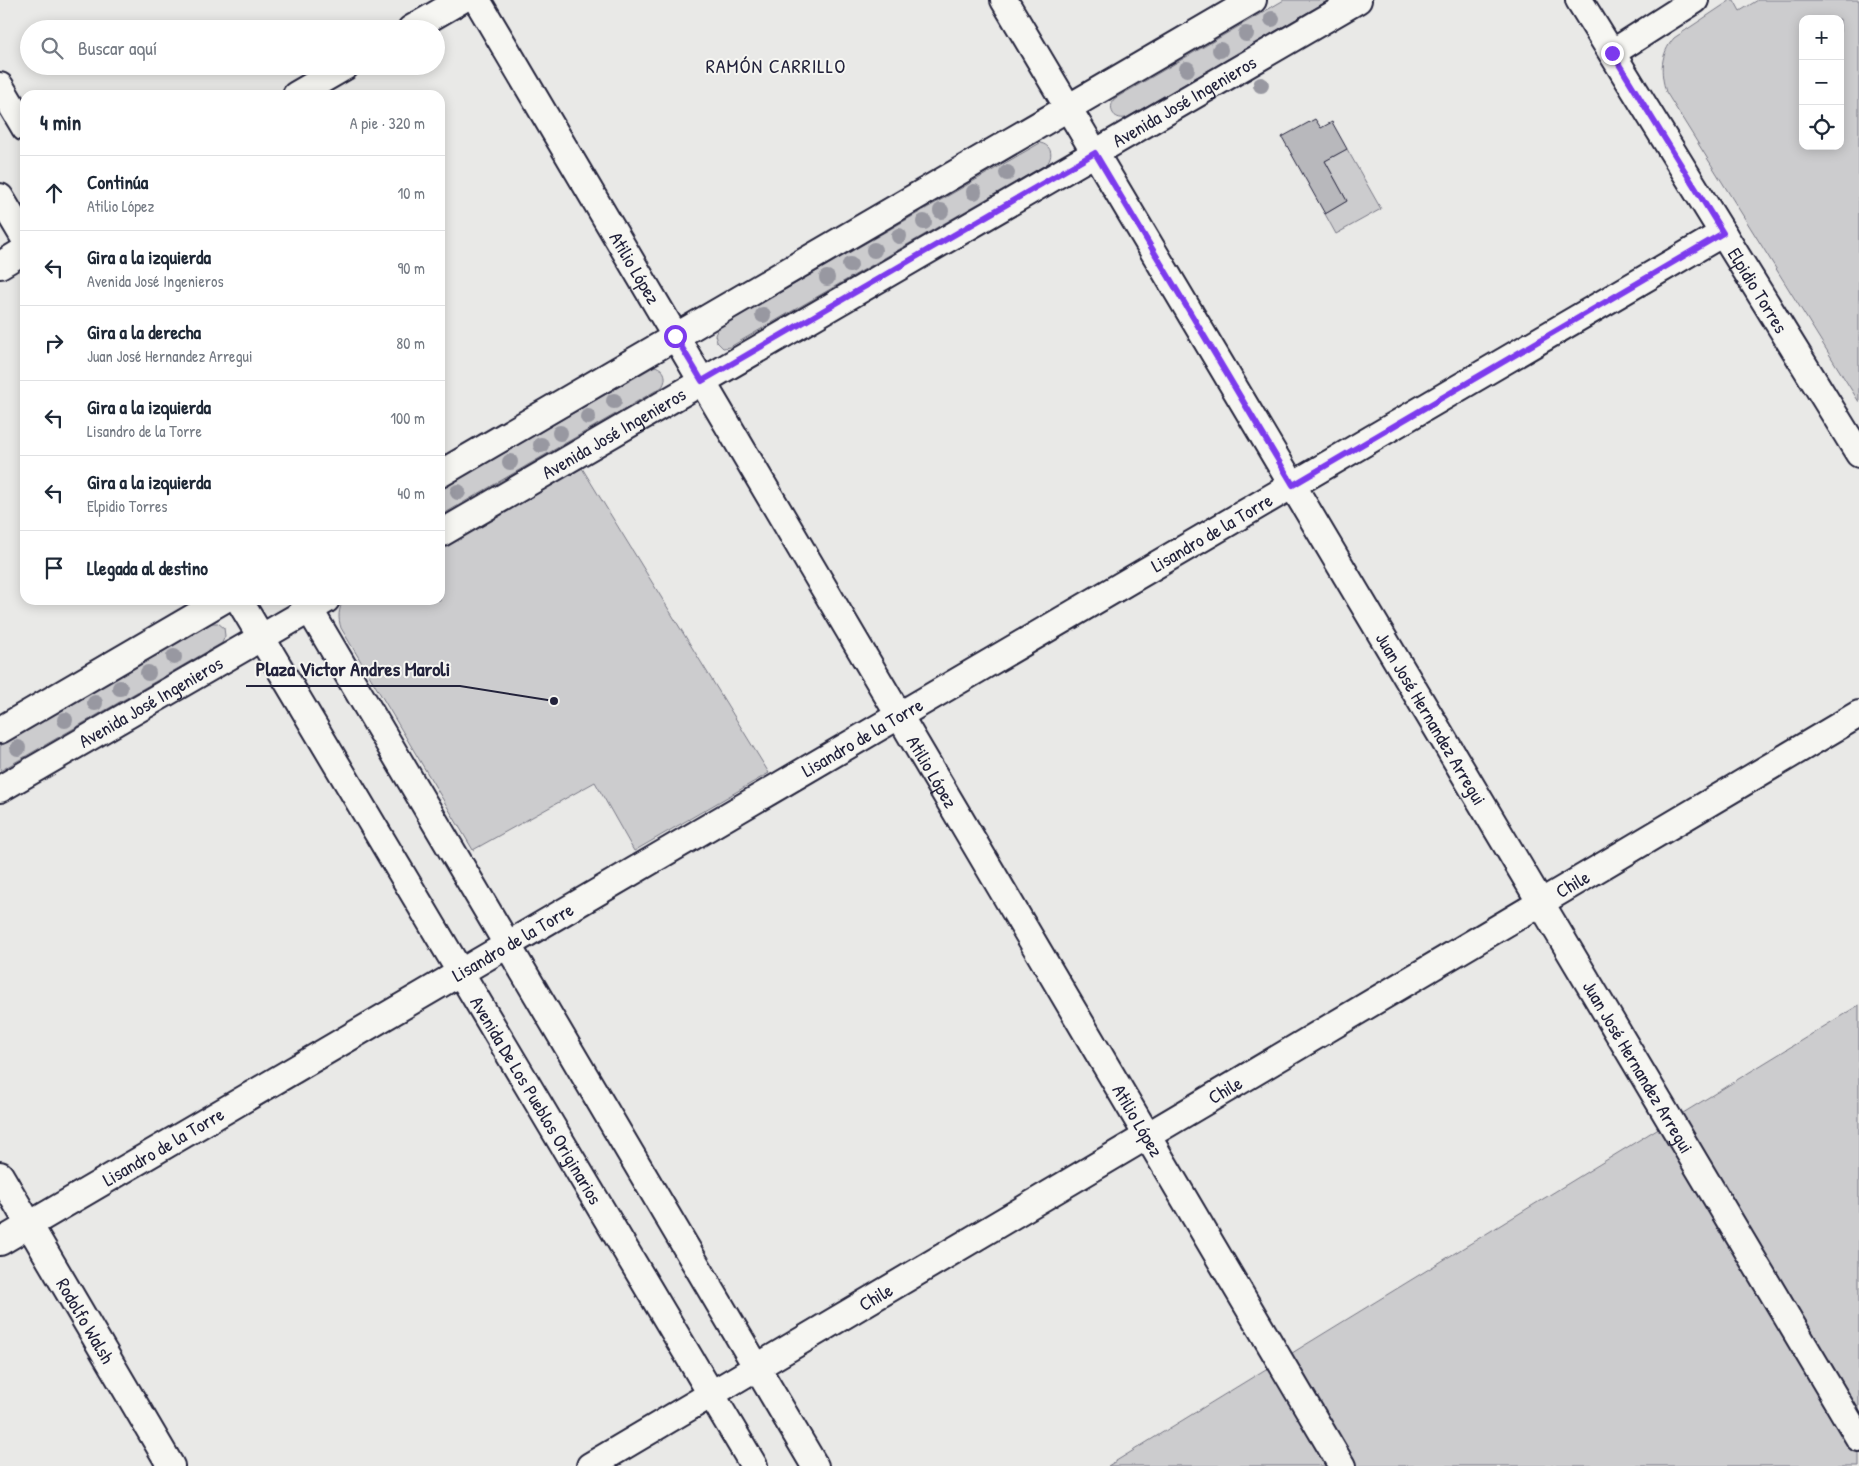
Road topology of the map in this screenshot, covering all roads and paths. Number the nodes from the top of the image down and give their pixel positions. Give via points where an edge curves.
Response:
1 (461, 0) edge
2 (477, 0) edge
3 (1004, 0) edge
4 (1253, 0) edge
5 (1358, 0) edge
6 (1579, 0) edge
7 (1695, 0) edge
8 (427, 20) edge
9 (1612, 53) junction
10 (330, 75) edge
11 (0, 86) edge
12 (305, 90) edge
13 (1068, 108) junction
14 (20, 120) edge
15 (1095, 153) junction
16 (0, 196) edge
17 (20, 230) edge
18 (1723, 233) junction
19 (20, 253) edge
20 (0, 265) edge
21 (675, 336) junction
22 (702, 381) junction
23 (1859, 454) edge
24 (445, 471) edge
25 (1293, 485) junction
26 (445, 531) edge
27 (214, 605) edge
28 (242, 605) edge
29 (310, 605) edge
30 (314, 605) edge
31 (261, 637) junction
32 (1859, 714) edge
33 (900, 716) junction
34 (0, 730) edge
35 (0, 789) edge
36 (1540, 903) junction
37 (508, 945) junction
38 (461, 973) junction
39 (1147, 1136) junction
40 (0, 1175) edge
41 (30, 1225) junction
42 (0, 1242) edge
43 (757, 1367) junction
44 (711, 1394) junction
45 (1859, 1438) edge
46 (171, 1466) edge
47 (590, 1466) edge
48 (754, 1466) edge
49 (815, 1466) edge
50 (1342, 1466) edge

1 - 8 street
2 - 21 street, Atilio López
3 - 13 street, Juan José Hernandez Arregui
4 - 13 street
5 - 15 street, Avenida José Ingenieros
6 - 9 street, Elpidio Torres
7 - 9 street
9 - 18 street, Elpidio Torres
10 - 12 street
11 - 14 street
13 - 15 street, Juan José Hernandez Arregui
13 - 21 street
15 - 22 street, Avenida José Ingenieros
15 - 25 street, Juan José Hernandez Arregui
16 - 17 street
18 - 23 street, Elpidio Torres
18 - 25 street, Lisandro de la Torre
19 - 20 street
21 - 22 street, Atilio López
21 - 24 street
22 - 26 street, Avenida José Ingenieros
22 - 33 street, Atilio López
25 - 33 street, Lisandro de la Torre
25 - 36 street, Juan José Hernandez Arregui
27 - 34 street
28 - 31 street, Avenida De Los Pueblos Originarios
29 - 31 street, Avenida José Ingenieros
30 - 37 street
31 - 35 street, Avenida José Ingenieros
31 - 38 street, Avenida De Los Pueblos Originarios
32 - 36 street, Chile
33 - 37 street, Lisandro de la Torre
33 - 39 street, Atilio López
36 - 39 street, Chile
36 - 45 street, Juan José Hernandez Arregui
37 - 38 street, Lisandro de la Torre
37 - 43 street
38 - 41 street, Lisandro de la Torre
38 - 44 street, Avenida De Los Pueblos Originarios
39 - 43 street, Chile
39 - 50 street, Atilio López
40 - 41 street, Rodolfo Walsh
41 - 42 street, Lisandro de la Torre
41 - 46 street, Rodolfo Walsh
43 - 44 street, Chile
43 - 49 street
44 - 47 street, Chile
44 - 48 street, Avenida De Los Pueblos Originarios

